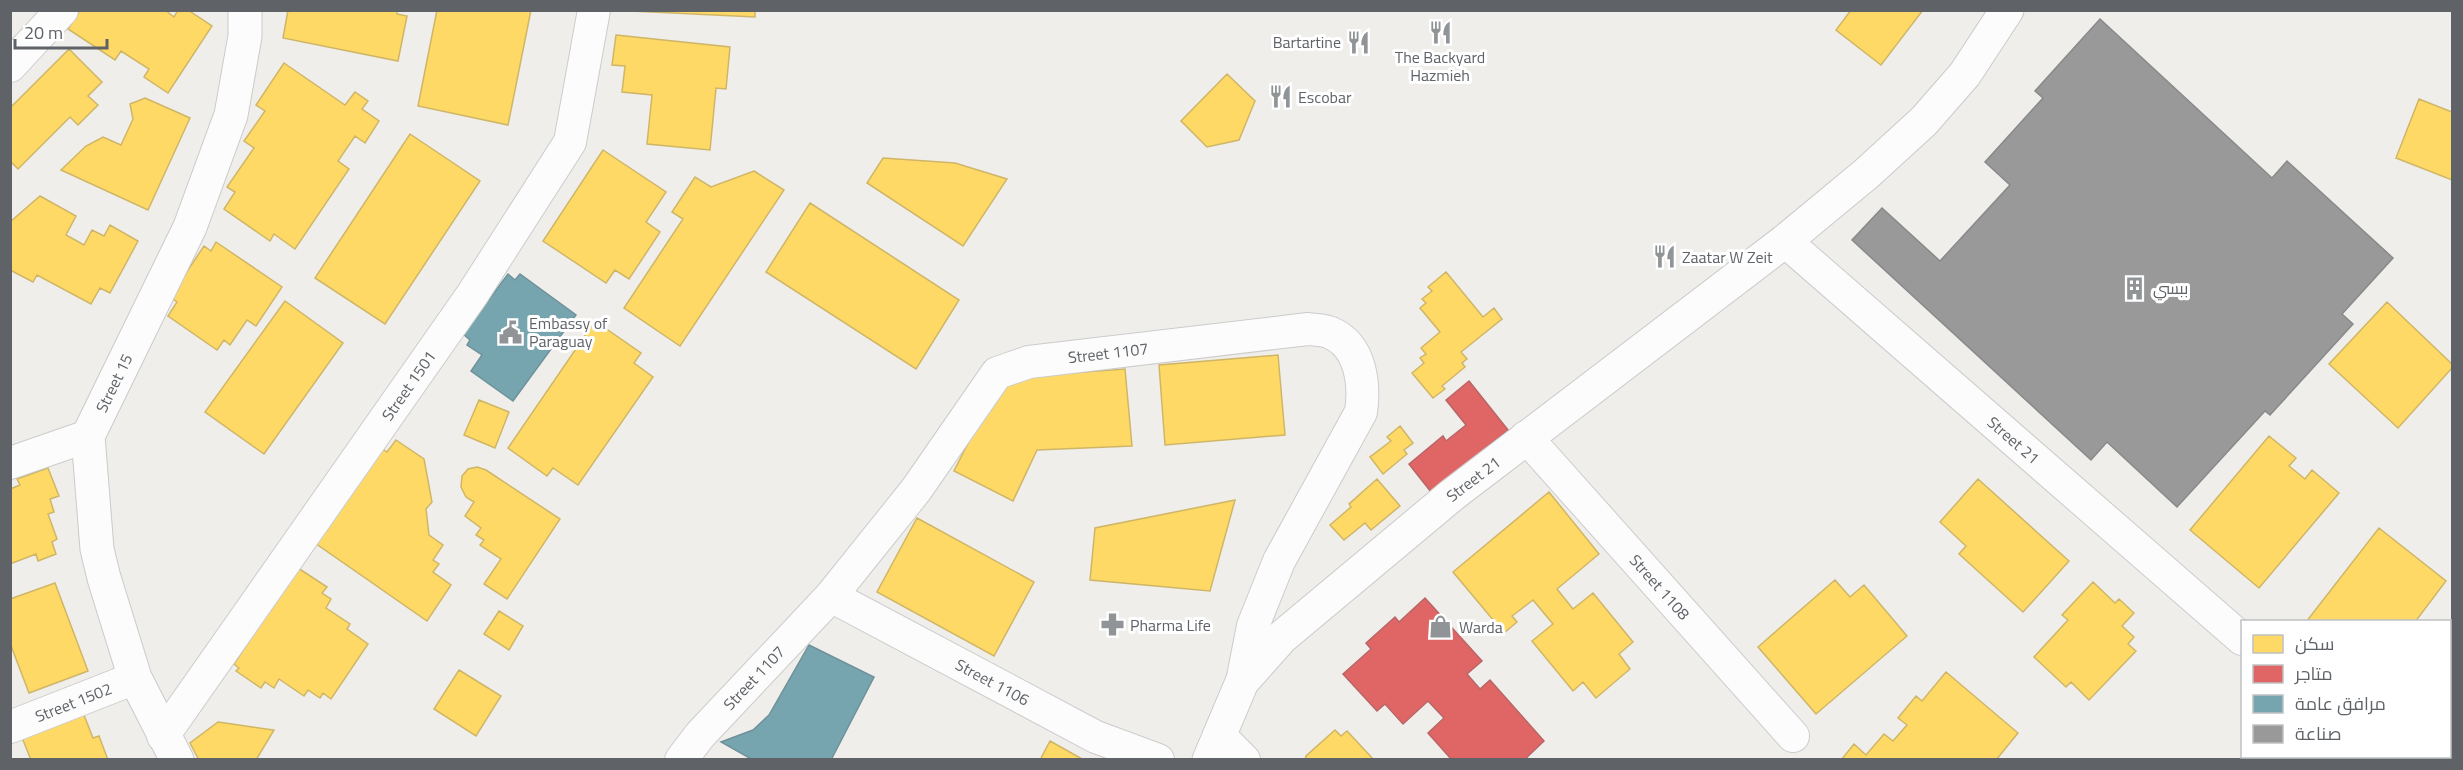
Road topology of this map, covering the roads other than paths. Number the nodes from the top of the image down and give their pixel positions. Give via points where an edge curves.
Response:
1 (62, 10) edge
2 (246, 10) edge
3 (594, 10) edge
4 (2007, 10) edge
5 (10, 66) edge
6 (1785, 241) junction
7 (88, 436) junction
8 (1526, 437) junction
9 (10, 463) edge
10 (831, 596) junction
11 (2241, 638) edge
12 (135, 678) junction
13 (1242, 682) junction
14 (10, 727) edge
15 (1793, 736) dead end
16 (1214, 747) edge
17 (170, 748) edge
18 (681, 759) edge
19 (1158, 759) edge
20 (1244, 759) edge

1 - 5 street
2 - 7 main road, Street 15 via 231,115 194,217
3 - 17 street, Street 1501 via 570,142
4 - 6 main road, Street 21 via 1965,74 1924,121
6 - 8 main road, Street 21
6 - 11 street, Street 21
7 - 9 street
7 - 12 main road via 97,549
8 - 13 main road, Street 21 via 1282,637
8 - 15 street, Street 1108
10 - 13 street, Street 1107 via 916,490 997,373 1029,362 1308,330 1330,332 1347,343 1359,368 1364,392 1361,412 1279,561 1253,626
10 - 18 street, Street 1107
10 - 19 street, Street 1106 via 1096,737
12 - 14 street, Street 1502
12 - 17 main road
13 - 16 main road, Street 21
16 - 20 street

